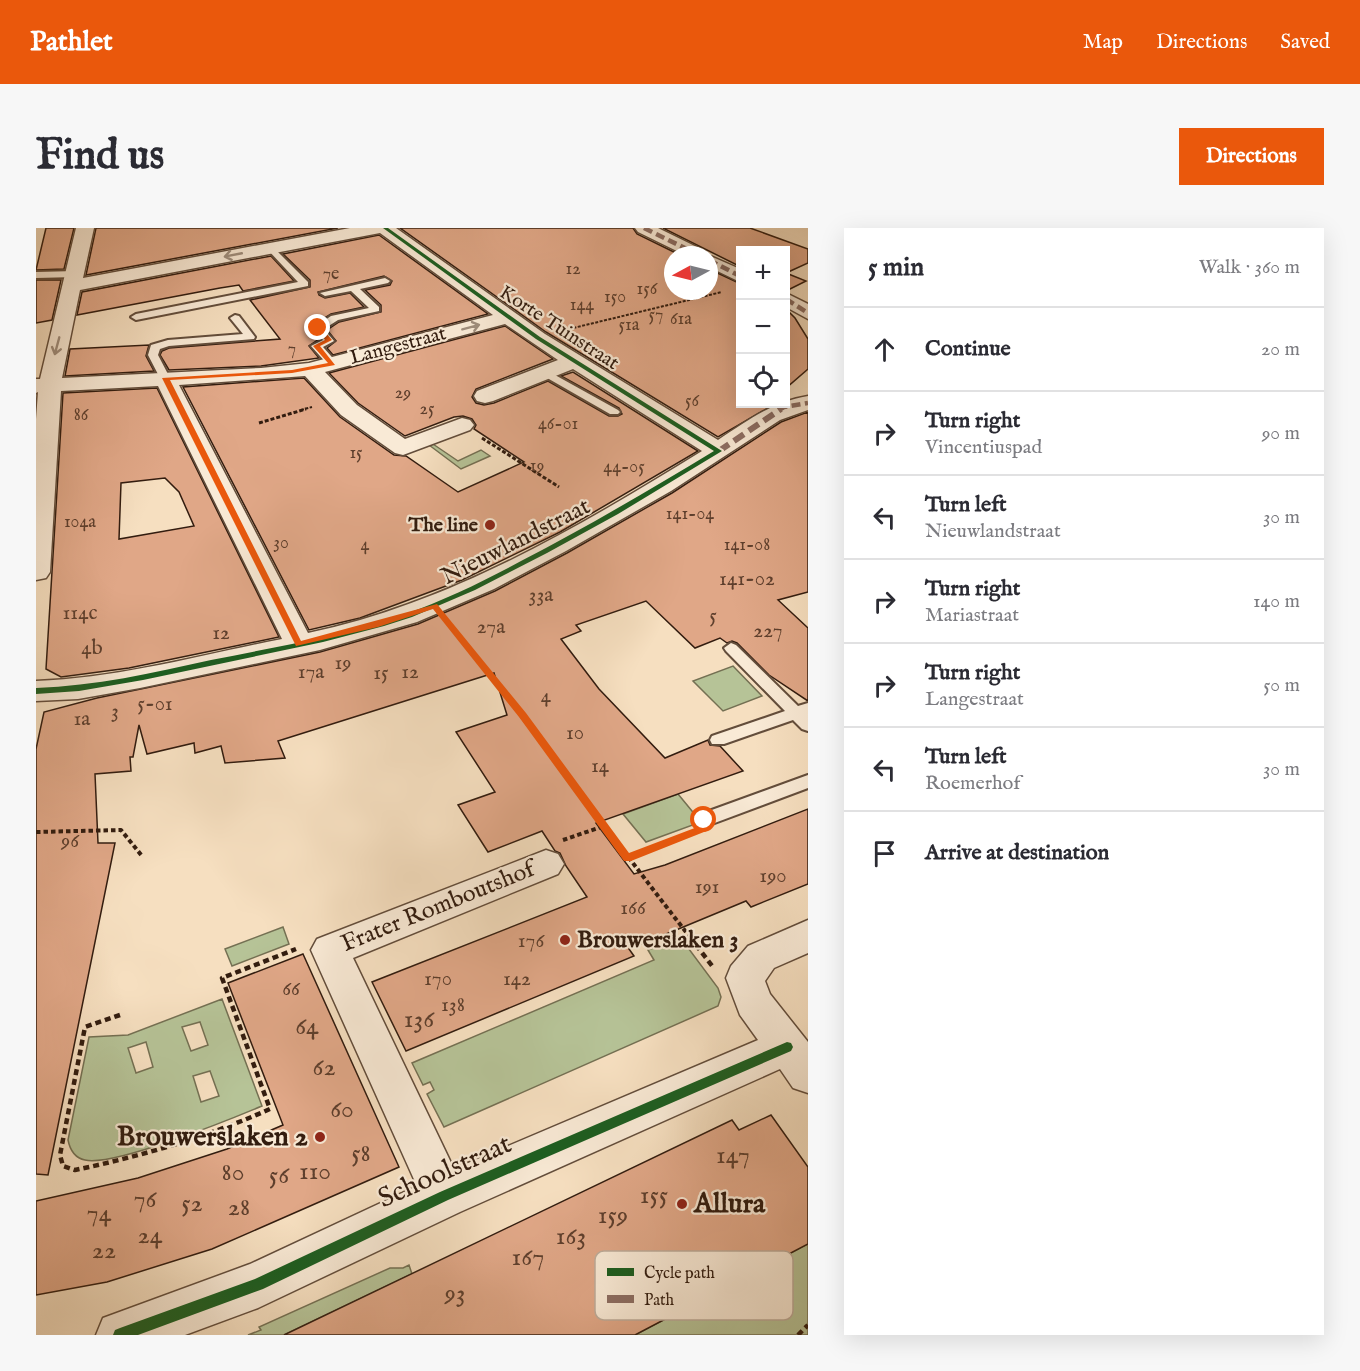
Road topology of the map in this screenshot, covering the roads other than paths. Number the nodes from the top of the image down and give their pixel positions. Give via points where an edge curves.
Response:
1 (85, 228) edge
2 (378, 228) edge
3 (385, 228) edge
4 (644, 228) edge
5 (327, 232) edge
6 (681, 246) edge
7 (271, 248) junction
8 (718, 268) edge
9 (36, 275) edge
10 (75, 280) junction
11 (385, 281) dead end
12 (735, 283) edge
13 (353, 287) junction
14 (325, 293) dead end
15 (136, 317) dead end
16 (507, 317) junction
17 (235, 318) dead end
18 (574, 361) junction
19 (333, 364) junction
20 (310, 369) junction
21 (546, 373) junction
22 (165, 378) junction
23 (43, 385) edge
24 (485, 396) dead end
25 (808, 403) edge
26 (614, 412) dead end
27 (462, 425) road end
28 (719, 450) junction
29 (36, 572) edge
30 (299, 644) junction
31 (731, 648) dead end
32 (36, 691) edge
33 (802, 711) edge
34 (808, 725) edge
35 (718, 740) dead end
36 (808, 781) edge
37 (704, 820) road end
38 (546, 864) dead end
39 (808, 936) edge
40 (317, 948) joint
41 (798, 1060) edge
42 (444, 1196) junction
43 (120, 1335) edge

1 - 10 street
2 - 5 street
3 - 16 street, Korte Tuinstraat
4 - 6 street
5 - 7 street
7 -> 10 street
7 - 15 lane via 305,284
8 - 12 street
9 - 10 lane
10 -> 23 street via 55,318 55,355
11 - 13 lane
13 - 14 lane
13 - 19 lane via 376,309 334,318 318,328 329,340 316,346
16 - 18 street, Korte Tuinstraat
19 -> 16 street, Langestraat
17 - 22 lane via 250,336 196,337 155,347 153,355
18 - 21 street
18 - 28 street, Korte Tuinstraat
19 - 20 street, Langestraat
20 - 22 street, Langestraat
20 - 27 street via 349,410 403,448
21 - 24 street
21 - 26 lane
22 - 23 street, Langestraat
22 - 30 street
23 - 29 street
25 - 28 street, Nieuwlandstraat via 784,406
28 - 30 street, Nieuwlandstraat via 629,506 434,606
30 - 32 street, Nieuwlandstraat via 141,677
31 - 33 lane
33 - 34 lane
33 - 35 lane
36 - 37 lane
38 - 40 street, Frater Romboutshof
39 - 41 street via 761,957 745,978 754,1003
40 - 42 street, Schoolstraat
41 - 42 street, Schoolstraat
42 - 43 street, Schoolstraat via 258,1284

